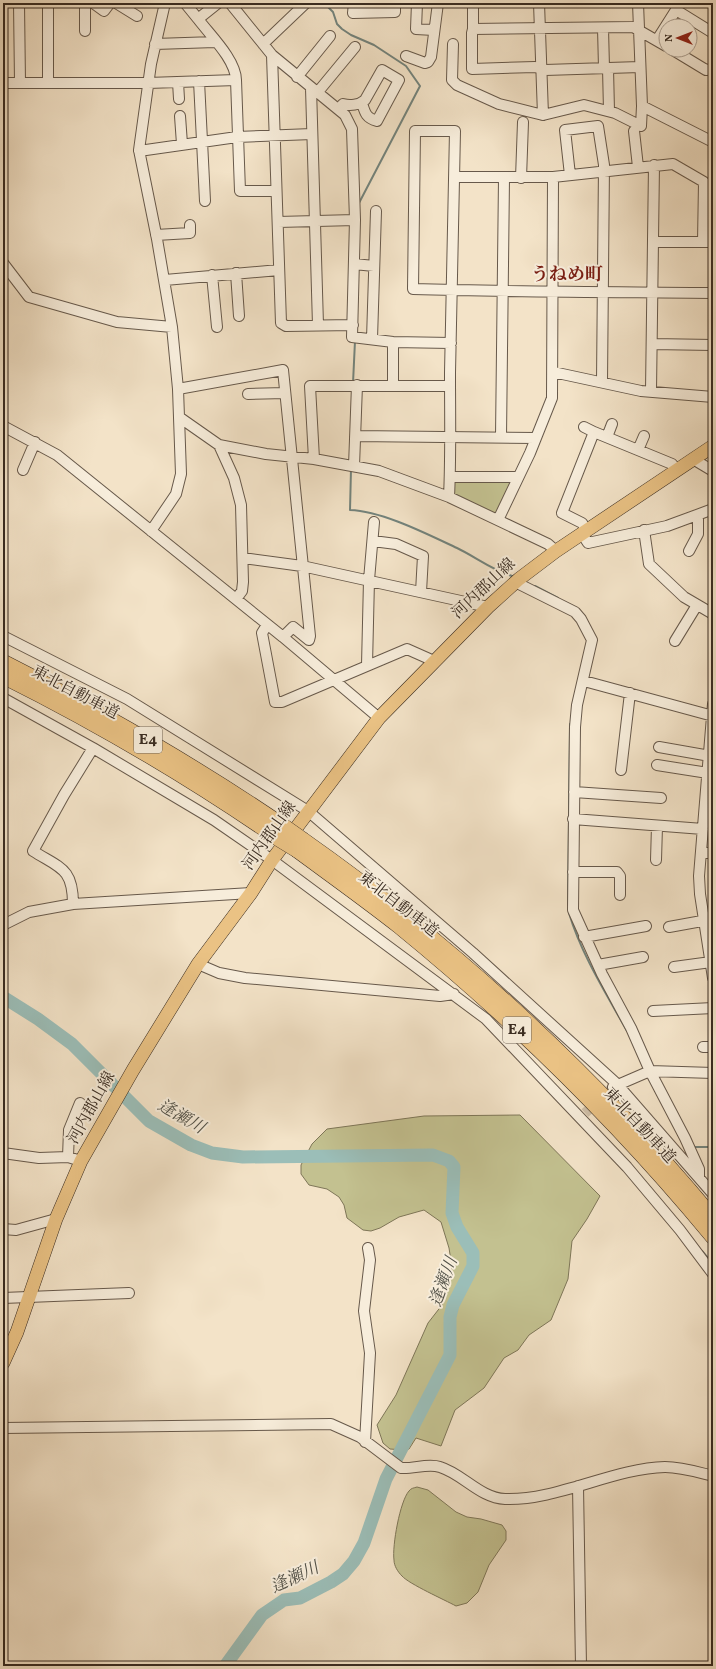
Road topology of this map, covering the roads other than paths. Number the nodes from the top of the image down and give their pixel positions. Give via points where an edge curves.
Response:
1 (19, 3) edge
2 (48, 3) edge
3 (85, 3) edge
4 (93, 3) edge
5 (110, 3) edge
6 (116, 3) edge
7 (165, 3) edge
8 (185, 3) edge
9 (218, 3) edge
10 (230, 3) edge
11 (306, 3) edge
12 (354, 3) edge
13 (395, 3) edge
14 (417, 3) edge
15 (438, 3) edge
16 (473, 3) edge
17 (539, 3) edge
18 (638, 3) edge
19 (137, 16) dead end
20 (673, 18) edge
21 (689, 18) edge
22 (198, 19) junction
23 (698, 24) edge
24 (540, 28) junction
25 (603, 28) junction
26 (473, 29) junction
27 (639, 29) junction
28 (434, 30) junction
29 (85, 31) dead end
30 (713, 33) edge
31 (330, 36) dead end
32 (658, 41) edge
33 (214, 42) junction
34 (155, 44) junction
35 (263, 44) junction
36 (453, 44) dead end
37 (355, 47) dead end
38 (272, 55) junction
39 (406, 56) dead end
40 (686, 58) edge
41 (640, 67) junction
42 (541, 68) junction
43 (606, 68) junction
44 (713, 70) edge
45 (298, 76) junction
46 (236, 80) junction
47 (199, 81) junction
48 (3, 82) edge
49 (20, 82) junction
50 (48, 82) junction
51 (178, 82) junction
52 (148, 83) junction
53 (314, 91) junction
54 (179, 99) dead end
55 (362, 103) junction
56 (642, 106) junction
57 (338, 109) junction
58 (609, 112) junction
59 (543, 115) junction
60 (180, 116) dead end
61 (523, 122) dead end
62 (634, 131) dead end
63 (275, 134) junction
64 (312, 134) junction
65 (237, 136) junction
66 (202, 142) junction
67 (713, 142) edge
68 (182, 144) junction
69 (140, 152) junction
70 (654, 165) junction
71 (638, 167) junction
72 (603, 171) junction
73 (570, 175) junction
74 (454, 177) junction
75 (553, 177) junction
76 (504, 178) junction
77 (521, 178) junction
78 (276, 191) junction
79 (204, 201) dead end
80 (376, 211) dead end
81 (314, 220) junction
82 (355, 220) junction
83 (278, 222) junction
84 (190, 225) dead end
85 (156, 235) junction
86 (654, 242) junction
87 (708, 242) edge
88 (3, 263) edge
89 (357, 264) junction
90 (374, 266) junction
91 (279, 270) junction
92 (236, 273) junction
93 (212, 275) junction
94 (165, 280) junction
95 (452, 290) junction
96 (502, 291) junction
97 (553, 291) junction
98 (602, 292) junction
99 (653, 292) junction
100 (713, 293) edge
101 (239, 316) dead end
102 (318, 325) junction
103 (353, 325) junction
104 (172, 326) junction
105 (217, 327) dead end
106 (372, 339) junction
107 (393, 342) junction
108 (451, 343) junction
109 (652, 344) junction
110 (713, 345) edge
111 (553, 372) junction
112 (602, 382) junction
113 (353, 385) junction
114 (393, 386) junction
115 (450, 386) junction
116 (178, 389) junction
117 (651, 391) junction
118 (285, 393) junction
119 (248, 394) dead end
120 (713, 397) edge
121 (180, 417) junction
122 (612, 424) dead end
123 (3, 426) edge
124 (584, 427) dead end
125 (594, 432) junction
126 (356, 436) junction
127 (644, 436) dead end
128 (450, 437) junction
129 (501, 437) junction
130 (606, 437) junction
131 (536, 438) junction
132 (35, 442) junction
133 (219, 445) junction
134 (713, 446) edge
135 (638, 450) junction
136 (292, 457) junction
137 (693, 459) junction
138 (314, 460) junction
139 (351, 466) junction
140 (23, 470) dead end
141 (677, 470) junction
142 (713, 471) edge
143 (450, 476) junction
144 (518, 477) junction
145 (449, 497) junction
146 (713, 509) edge
147 (698, 515) junction
148 (498, 520) junction
149 (374, 522) dead end
150 (644, 530) junction
151 (152, 531) junction
152 (584, 532) junction
153 (373, 541) junction
154 (556, 550) junction
155 (689, 551) dead end
156 (243, 558) junction
157 (302, 566) junction
158 (519, 579) junction
159 (369, 580) junction
160 (420, 592) junction
161 (236, 599) junction
162 (697, 605) junction
163 (488, 607) junction
164 (713, 614) edge
165 (267, 625) junction
166 (3, 636) edge
167 (283, 637) junction
168 (675, 641) dead end
169 (434, 661) junction
170 (3, 662) edge
171 (367, 665) junction
172 (3, 676) edge
173 (334, 680) junction
174 (584, 681) junction
175 (630, 693) junction
176 (3, 698) edge
177 (713, 704) edge
178 (713, 716) edge
179 (379, 718) junction
180 (659, 747) dead end
181 (94, 748) junction
182 (711, 758) edge
183 (657, 765) dead end
184 (621, 770) dead end
185 (708, 773) junction
186 (574, 792) junction
187 (661, 798) dead end
188 (308, 811) junction
189 (573, 819) junction
190 (657, 826) junction
191 (703, 830) junction
192 (283, 834) junction
193 (300, 845) junction
194 (701, 853) junction
195 (713, 853) edge
196 (272, 860) junction
197 (656, 860) dead end
198 (572, 872) junction
199 (251, 893) junction
200 (620, 894) dead end
201 (73, 904) junction
202 (709, 918) edge
203 (3, 925) edge
204 (646, 926) dead end
205 (669, 927) dead end
206 (584, 937) junction
207 (712, 956) edge
208 (642, 957) dead end
209 (198, 964) junction
210 (598, 965) junction
211 (674, 967) dead end
212 (713, 978) edge
213 (454, 994) junction
214 (713, 1008) edge
215 (653, 1011) dead end
216 (650, 1071) junction
217 (713, 1073) edge
218 (614, 1086) junction
219 (80, 1103) dead end
220 (3, 1153) edge
221 (68, 1157) junction
222 (82, 1161) junction
223 (699, 1178) junction
224 (713, 1194) edge
225 (713, 1218) edge
226 (56, 1219) junction
227 (3, 1229) edge
228 (713, 1237) edge
229 (368, 1248) dead end
230 (713, 1274) edge
231 (129, 1293) dead end
232 (30, 1297) junction
233 (3, 1298) edge
234 (3, 1363) edge
235 (3, 1428) edge
236 (369, 1445) junction
237 (713, 1476) edge
238 (578, 1486) junction
239 (581, 1666) edge

1 - 49 street
2 - 50 street
3 - 29 street
4 - 5 street via 104,11
6 - 19 street
7 - 34 street
8 - 22 street
9 - 22 street
10 - 35 street
11 - 35 street
12 - 13 street via 353,13 395,12
14 - 28 street via 416,29
15 - 28 street
16 - 26 street
17 - 24 street
18 - 27 street
20 - 21 street via 676,10
22 - 33 street
23 - 30 street
24 - 25 street
24 - 26 street
24 - 42 street
25 - 27 street
25 - 43 street
26 - 42 street via 472,69
27 - 32 street
27 - 41 street
28 - 39 street via 428,62
31 - 45 street
33 - 34 street
33 - 46 street via 232,64
34 - 52 street
35 - 38 street
36 - 59 street via 452,80 457,85 499,104
37 - 53 street
38 - 45 street
38 - 63 street
40 - 44 street via 706,70
41 - 43 street
41 - 56 street
42 - 43 street
42 - 59 street
43 - 58 street
45 - 53 street
46 - 47 street
46 - 65 street
47 - 51 street
47 - 66 street
48 - 49 street
49 - 50 street
50 - 52 street
51 - 52 street
51 - 54 street
52 - 69 street
53 - 57 street
53 - 64 street
55 - 55 street via 382,70 399,80 377,121 365,114
55 - 57 street via 349,106 343,104
56 - 58 street via 641,126
56 - 67 street
57 - 82 street via 345,114 352,130
58 - 59 street via 584,105
60 - 68 street
61 - 77 street
62 - 71 street
63 - 64 street
63 - 65 street
63 - 78 street
64 - 81 street
65 - 66 street
65 - 78 street via 240,191
66 - 68 street
66 - 79 street
68 - 69 street
69 - 85 street
70 - 71 street
70 - 86 street
70 - 87 street via 673,164 704,182
71 - 72 street
72 - 73 street
72 - 73 street via 598,126 565,130
72 - 98 street
73 - 75 street
74 - 76 street
74 - 95 street
74 - 95 street via 454,131 415,130 413,289
75 - 77 street
75 - 97 street
76 - 77 street
76 - 96 street
78 - 83 street
80 - 90 street
81 - 82 street
81 - 83 street
81 - 102 street
82 - 89 street
83 - 91 street
84 - 85 street via 190,233
85 - 94 street
86 - 87 street
86 - 99 street
88 - 104 street via 29,297 117,322
89 - 90 street
89 - 103 street
90 - 106 street
91 - 92 street
91 - 102 street via 281,323 286,326
92 - 93 street
92 - 101 street
93 - 94 street
93 - 105 street
94 - 104 street
95 - 96 street
95 - 108 street
96 - 97 street
96 - 129 street
97 - 98 street
97 - 111 street
98 - 99 street
98 - 112 street
99 - 100 street
99 - 109 street
102 - 103 street
103 - 106 street via 356,337
104 - 116 street
106 - 107 street
107 - 108 street
107 - 114 street
108 - 115 street
109 - 110 street
109 - 117 street
111 - 112 street
111 - 131 street via 551,403
112 - 117 street
113 - 114 street
113 - 126 street
113 - 138 street via 310,386
114 - 115 street
115 - 128 street
116 - 118 street via 283,370
116 - 121 street
117 - 120 street
118 - 119 street
118 - 136 street
121 - 133 street
121 - 151 street via 182,474 173,500
122 - 130 street
123 - 132 street
124 - 125 street
125 - 130 street
125 - 152 street via 562,513 582,523
126 - 128 street
126 - 139 street
127 - 135 street
128 - 129 street
128 - 143 street
129 - 131 street
130 - 135 street
131 - 144 street
132 - 140 street
132 - 151 street via 63,459
133 - 136 street
133 - 156 street via 238,491
134 - 137 main road, 河内郡山線
135 - 141 street via 672,464
136 - 138 street
136 - 157 street
137 - 141 main road, 河内郡山線
137 - 142 street
138 - 139 street
139 - 145 street via 379,471
141 - 152 main road, 河内郡山線
143 - 144 street
143 - 145 street
144 - 148 street
145 - 148 street
146 - 147 street
147 - 150 street via 666,526
147 - 155 street via 698,534
148 - 154 street
149 - 153 street
150 - 152 street via 588,543
150 - 162 street via 649,564 684,597
151 - 161 street
152 - 154 main road, 河内郡山線
153 - 159 street
153 - 160 street via 396,544 423,556
154 - 158 main road, 河内郡山線
156 - 157 street
156 - 161 street via 242,591
157 - 159 street
157 - 167 street via 309,640 293,627
158 - 163 main road, 河内郡山線
158 - 174 street via 575,612 581,619 593,643
159 - 160 street
159 - 171 street
160 - 163 street
161 - 165 street
162 - 164 street
162 - 168 street
163 - 169 main road, 河内郡山線
165 - 167 street
165 - 173 street via 262,633 275,702 282,702
166 - 188 street via 127,699
167 - 173 street
169 - 171 street via 407,649
169 - 179 main road, 河内郡山線
170 - 192 highway, 東北自動車道 / E4 via 91,707 148,740 253,805
171 - 173 street
172 - 192 highway, 東北自動車道 / E4 via 143,751
173 - 179 street
174 - 175 street
174 - 186 street via 575,727
175 - 178 street
175 - 184 street
176 - 181 street
177 - 178 street
178 - 182 street
179 - 188 main road, 河内郡山線
180 - 182 street
181 - 196 street via 214,820
181 - 201 street via 33,851 66,872 73,888
182 - 185 street
183 - 185 street
185 - 191 street
186 - 187 street
186 - 189 street
188 - 196 main road, 河内郡山線
188 - 218 street via 473,953
189 - 190 street
189 - 198 street
190 - 191 street
190 - 197 street
191 - 194 street
192 - 193 highway, 東北自動車道 / E4, bridge
193 - 225 highway, 東北自動車道 / E4 via 404,916 502,999 616,1109
193 - 228 highway, 東北自動車道 / E4 via 495,1009 608,1118
194 - 195 street
194 - 202 street via 700,894
196 - 199 main road, 河内郡山線
196 - 213 street
198 - 200 street via 617,872 620,876
198 - 206 street via 573,910
199 - 201 street
199 - 209 main road, 河内郡山線
201 - 203 street via 29,912
202 - 205 street
202 - 207 street
204 - 206 street
206 - 210 street
207 - 211 street
207 - 212 street
208 - 210 street
209 - 213 street via 219,973 245,978 440,996
209 - 222 main road, 河内郡山線 via 133,1070
210 - 216 street
213 - 230 street via 486,1019 528,1065 583,1115 676,1224
214 - 215 street
216 - 217 street
216 - 218 street
216 - 223 street via 685,1138 699,1169
218 - 223 street
219 - 221 street via 70,1130
220 - 221 street via 39,1158
221 - 222 street
222 - 226 main road, 河内郡山線
223 - 224 street
226 - 227 street via 16,1230
226 - 232 main road, 河内郡山線
229 - 236 street via 370,1260 364,1311 370,1353
231 - 232 street
232 - 233 street
232 - 234 main road, 河内郡山線
235 - 236 street via 328,1423 340,1427
236 - 238 street via 398,1466 441,1467 487,1493 504,1499 528,1497
237 - 238 street via 663,1467
238 - 239 street

